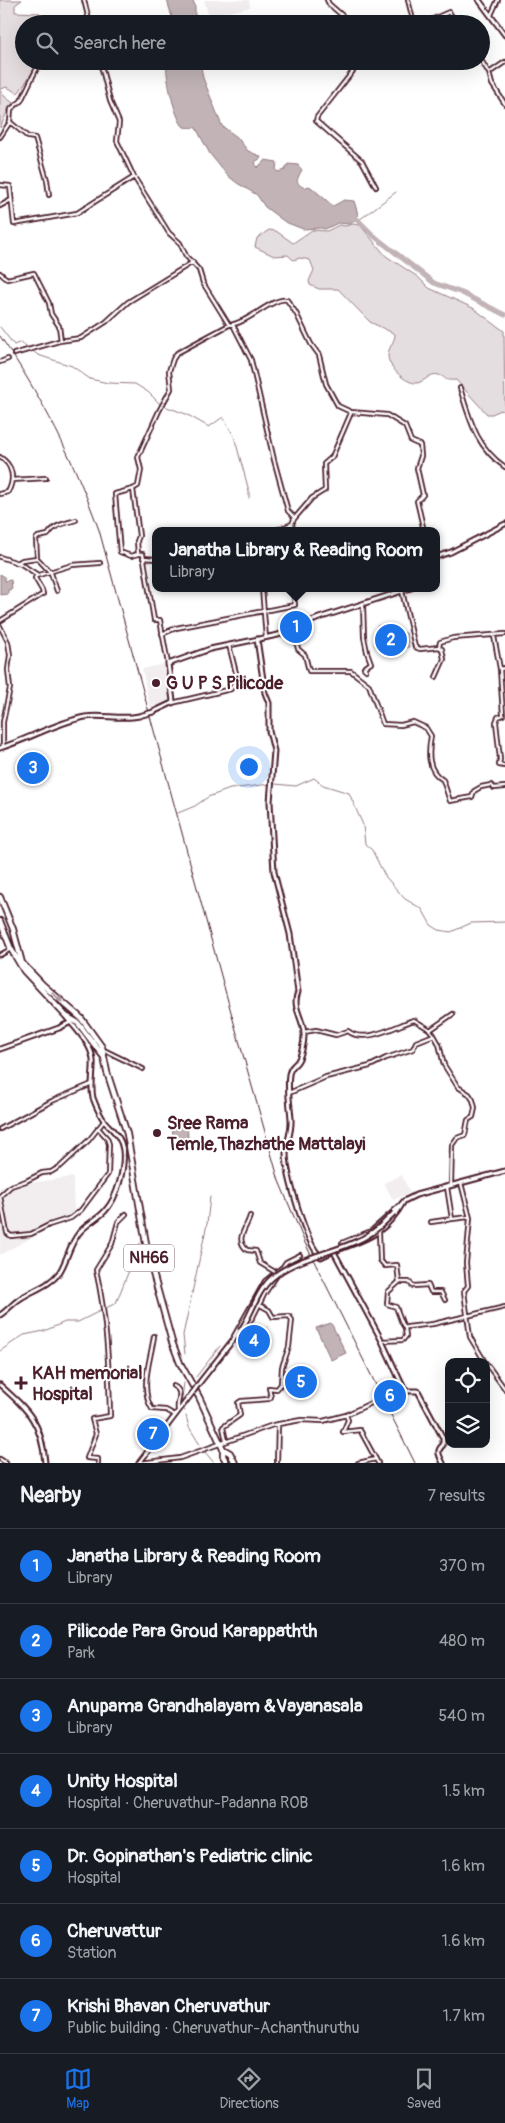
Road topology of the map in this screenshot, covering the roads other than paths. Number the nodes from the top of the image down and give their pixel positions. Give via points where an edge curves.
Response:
1 (84, 0) edge
2 (327, 0) edge
3 (408, 0) edge
4 (479, 0) edge
5 (498, 0) edge
6 (88, 15) edge
7 (342, 15) edge
8 (412, 15) edge
9 (491, 15) junction
10 (505, 35) edge
11 (505, 62) edge
12 (36, 70) edge
13 (102, 70) edge
14 (354, 70) edge
15 (487, 70) edge
16 (489, 73) junction
17 (505, 104) edge
18 (10, 122) junction
19 (0, 137) edge
20 (134, 177) junction
21 (0, 185) edge
22 (376, 187) dead end
23 (49, 195) dead end
24 (11, 200) junction
25 (0, 206) edge
26 (193, 262) junction
27 (0, 273) edge
28 (229, 325) junction
29 (233, 325) junction
30 (61, 341) junction
31 (14, 354) dead end
32 (8, 358) dead end
33 (0, 362) edge
34 (460, 388) dead end
35 (351, 412) junction
36 (0, 457) edge
37 (505, 467) edge
38 (46, 478) dead end
39 (12, 480) junction
40 (133, 489) junction
41 (0, 494) edge
42 (295, 518) junction
43 (76, 520) dead end
44 (292, 524) joint
45 (505, 524) edge
46 (284, 527) edge
47 (423, 527) edge
48 (138, 554) junction
49 (440, 556) edge
50 (0, 558) edge
51 (38, 558) junction
52 (143, 558) junction
53 (152, 559) edge
54 (17, 563) junction
55 (100, 563) dead end
56 (51, 572) junction
57 (38, 575) junction
58 (57, 591) dead end
59 (262, 592) edge
60 (293, 592) edge
61 (402, 592) joint
62 (363, 605) junction
63 (264, 612) junction
64 (0, 621) edge
65 (0, 626) edge
66 (293, 629) junction
67 (162, 634) junction
68 (505, 634) edge
69 (494, 635) junction
70 (266, 638) junction
71 (257, 639) junction
72 (229, 645) junction
73 (439, 647) junction
74 (168, 664) junction
75 (505, 668) edge
76 (500, 669) junction
77 (366, 670) dead end
78 (436, 677) dead end
79 (172, 704) junction
80 (2, 747) edge
81 (505, 766) edge
82 (505, 787) edge
83 (0, 897) edge
84 (0, 921) edge
85 (11, 949) junction
86 (0, 955) edge
87 (453, 1014) dead end
88 (66, 1016) junction
89 (71, 1022) junction
90 (430, 1030) junction
91 (304, 1032) junction
92 (434, 1035) junction
93 (0, 1049) edge
94 (102, 1049) junction
95 (104, 1058) junction
96 (143, 1069) dead end
97 (92, 1084) junction
98 (288, 1093) junction
99 (104, 1121) junction
100 (98, 1128) junction
101 (0, 1129) edge
102 (505, 1171) edge
103 (461, 1182) junction
104 (449, 1186) junction
105 (0, 1196) edge
106 (404, 1201) junction
107 (398, 1207) junction
108 (126, 1214) dead end
109 (250, 1216) dead end
110 (469, 1217) junction
111 (452, 1219) junction
112 (431, 1222) dead end
113 (379, 1231) junction
114 (344, 1249) junction
115 (334, 1252) junction
116 (300, 1255) dead end
117 (283, 1268) junction
118 (275, 1272) junction
119 (399, 1282) junction
120 (445, 1300) dead end
121 (260, 1305) junction
122 (505, 1307) edge
123 (0, 1315) edge
124 (468, 1315) junction
125 (406, 1328) junction
126 (154, 1336) dead end
127 (234, 1340) junction
128 (382, 1341) junction
129 (483, 1358) edge
130 (490, 1368) edge
131 (0, 1385) edge
132 (174, 1386) dead end
133 (505, 1389) edge
134 (371, 1403) dead end
135 (178, 1410) junction
136 (175, 1415) junction
137 (346, 1415) junction
138 (278, 1424) junction
139 (226, 1442) junction
140 (221, 1443) junction
141 (223, 1449) junction
142 (0, 1459) edge
143 (376, 1459) junction
144 (6, 1463) edge
145 (45, 1463) edge
146 (98, 1463) edge
147 (139, 1463) edge
148 (227, 1463) edge
149 (235, 1463) edge
150 (277, 1463) edge
151 (358, 1463) edge
152 (378, 1463) edge
153 (443, 1463) edge

1 - 6 street
2 - 7 street
3 - 8 street
4 - 9 street
5 - 9 street
9 - 10 street
11 - 16 street
12 - 18 street via 21,101 12,108
13 - 20 street via 119,122 116,141
14 - 22 street via 316,121 362,161
15 - 16 street
16 - 17 street
18 - 19 street
18 - 23 street via 28,138 35,138
20 - 24 street via 72,215 14,224
20 - 26 street via 169,233
21 - 24 street via 10,186
24 - 25 street
26 - 28 street
26 - 30 street via 128,302 81,338
27 - 30 street via 7,279 34,273 59,326
28 - 29 street
28 - 40 street via 177,353 173,359 169,371 171,389 138,457 141,470 138,486
29 - 35 street via 280,300 287,300 319,355 326,384 338,406
29 - 42 street via 251,360 288,511
30 - 31 street
32 - 33 street
34 - 37 street via 479,440 493,459
35 - 42 street via 332,457 324,464 324,490 312,498
35 - 47 street via 388,415 405,426 410,441 420,445 422,456 417,468 423,495 417,501
36 - 39 street via 10,467
38 - 39 street
39 - 41 street via 8,492
40 - 48 street
40 - 48 street via 116,494 120,552 130,556
42 - 44 street
43 - 51 street via 60,524 48,535 38,537
44 - 46 street
45 - 49 street
48 - 52 street via 143,554
50 - 54 street
51 - 54 street
51 - 56 street
52 - 53 street
52 - 67 street via 151,610 154,620 160,620
54 - 57 street
55 - 56 street
56 - 57 street
56 - 58 street
57 - 64 street via 35,578 43,594
59 - 63 street
60 - 63 street via 295,605
61 - 62 street
61 - 73 street via 415,647
62 - 66 street
62 - 77 street via 366,652 371,663 364,668
63 - 67 street via 176,628
63 - 70 street
65 - 80 street via 10,655 10,688
66 - 70 street
66 - 82 street via 309,671 351,671 369,686 383,724 413,722 426,728 431,736 431,766 434,775 443,780 450,801 472,797 474,791 482,787
67 - 74 street
68 - 69 street
69 - 73 street via 453,638 440,642
69 - 76 street
70 - 71 street
71 - 72 street
71 - 91 street via 274,751 270,802 274,872 290,934 298,988 295,1001
72 - 74 street
72 - 79 street via 237,678 232,689
73 - 78 street via 444,659
74 - 79 street
75 - 76 street
76 - 81 street via 502,715 496,722 498,765
79 - 80 street, bridge via 127,718 85,717
83 -> 94 highway, NH66 via 22,963 81,1018
84 - 85 highway, NH66
85 - 86 street
85 - 88 highway, NH66 via 29,976
87 - 90 street
88 - 89 street, NH66
88 - 95 highway, NH66 via 78,1023
89 - 93 street
89 - 97 street, NH66 via 93,1057
90 - 91 street via 414,1020 400,1027 362,1036 348,1031 336,1035 316,1030
90 - 92 street
91 - 98 street via 299,1060 290,1067
92 - 98 street via 416,1042 413,1049 373,1065 326,1077
92 - 104 street via 444,1065 458,1087 469,1094 475,1108 465,1135 452,1145
94 - 95 highway, NH66
94 - 96 street
95 - 140 highway, NH66 via 126,1134 148,1255 172,1342
97 - 99 street, NH66 via 96,1106
97 - 101 street
98 - 115 street via 292,1120 286,1152 304,1226 319,1257
99 - 100 street
99 - 123 street, NH66 via 117,1133 123,1150 118,1186 112,1201 106,1211 73,1240 60,1272 53,1280 19,1299
100 - 105 street via 61,1166 11,1186
100 - 105 street via 109,1144 108,1174 81,1210 71,1218 31,1234 11,1236 7,1233
102 - 103 street
103 - 104 street
103 - 110 street
104 - 106 street via 416,1194
104 - 111 street
106 - 107 street
106 - 113 street via 397,1214
107 - 114 street via 371,1231 342,1243
107 - 127 street, bridge via 380,1227 358,1241 278,1273 266,1285
108 - 146 street via 118,1222 112,1244 96,1270 102,1294 110,1392 110,1416 92,1419 96,1434 87,1458 98,1459
109 - 118 street via 242,1233 243,1246 256,1251 260,1263
110 - 111 street
110 - 124 street via 468,1286 464,1291
111 - 112 street
113 - 114 street
113 - 119 street via 380,1260 385,1266 397,1266
114 - 115 street
115 - 128 street
116 - 117 street via 286,1262
117 - 118 street
117 - 121 street
118 - 127 street via 257,1292
119 - 120 street via 409,1282 413,1286 428,1285 431,1292 441,1292
119 - 125 street via 388,1292 387,1304 396,1306
121 - 127 street
121 - 139 street via 269,1310 273,1318 289,1316 292,1320 281,1384 277,1389 269,1388 269,1399 238,1403 240,1415 223,1426
122 - 124 street
124 - 125 street
124 - 129 street via 470,1337
125 - 128 street via 403,1340
126 - 136 street via 146,1398 152,1409 166,1410
127 - 135 street, bridge
128 - 153 street via 404,1389 418,1391 443,1438 438,1454
130 - 133 street
131 - 145 street via 22,1405 37,1425
132 - 135 street via 180,1391
134 - 137 street
135 - 136 street
136 - 147 street
137 - 138 street
137 - 143 street via 348,1420 343,1432 360,1430
138 - 139 street
138 - 150 street
139 - 140 street
140 - 141 highway, NH66
140 - 147 street via 180,1458
141 - 148 highway, NH66
141 - 149 highway, NH66 via 230,1453
142 - 144 street
143 - 151 street
143 - 152 street

